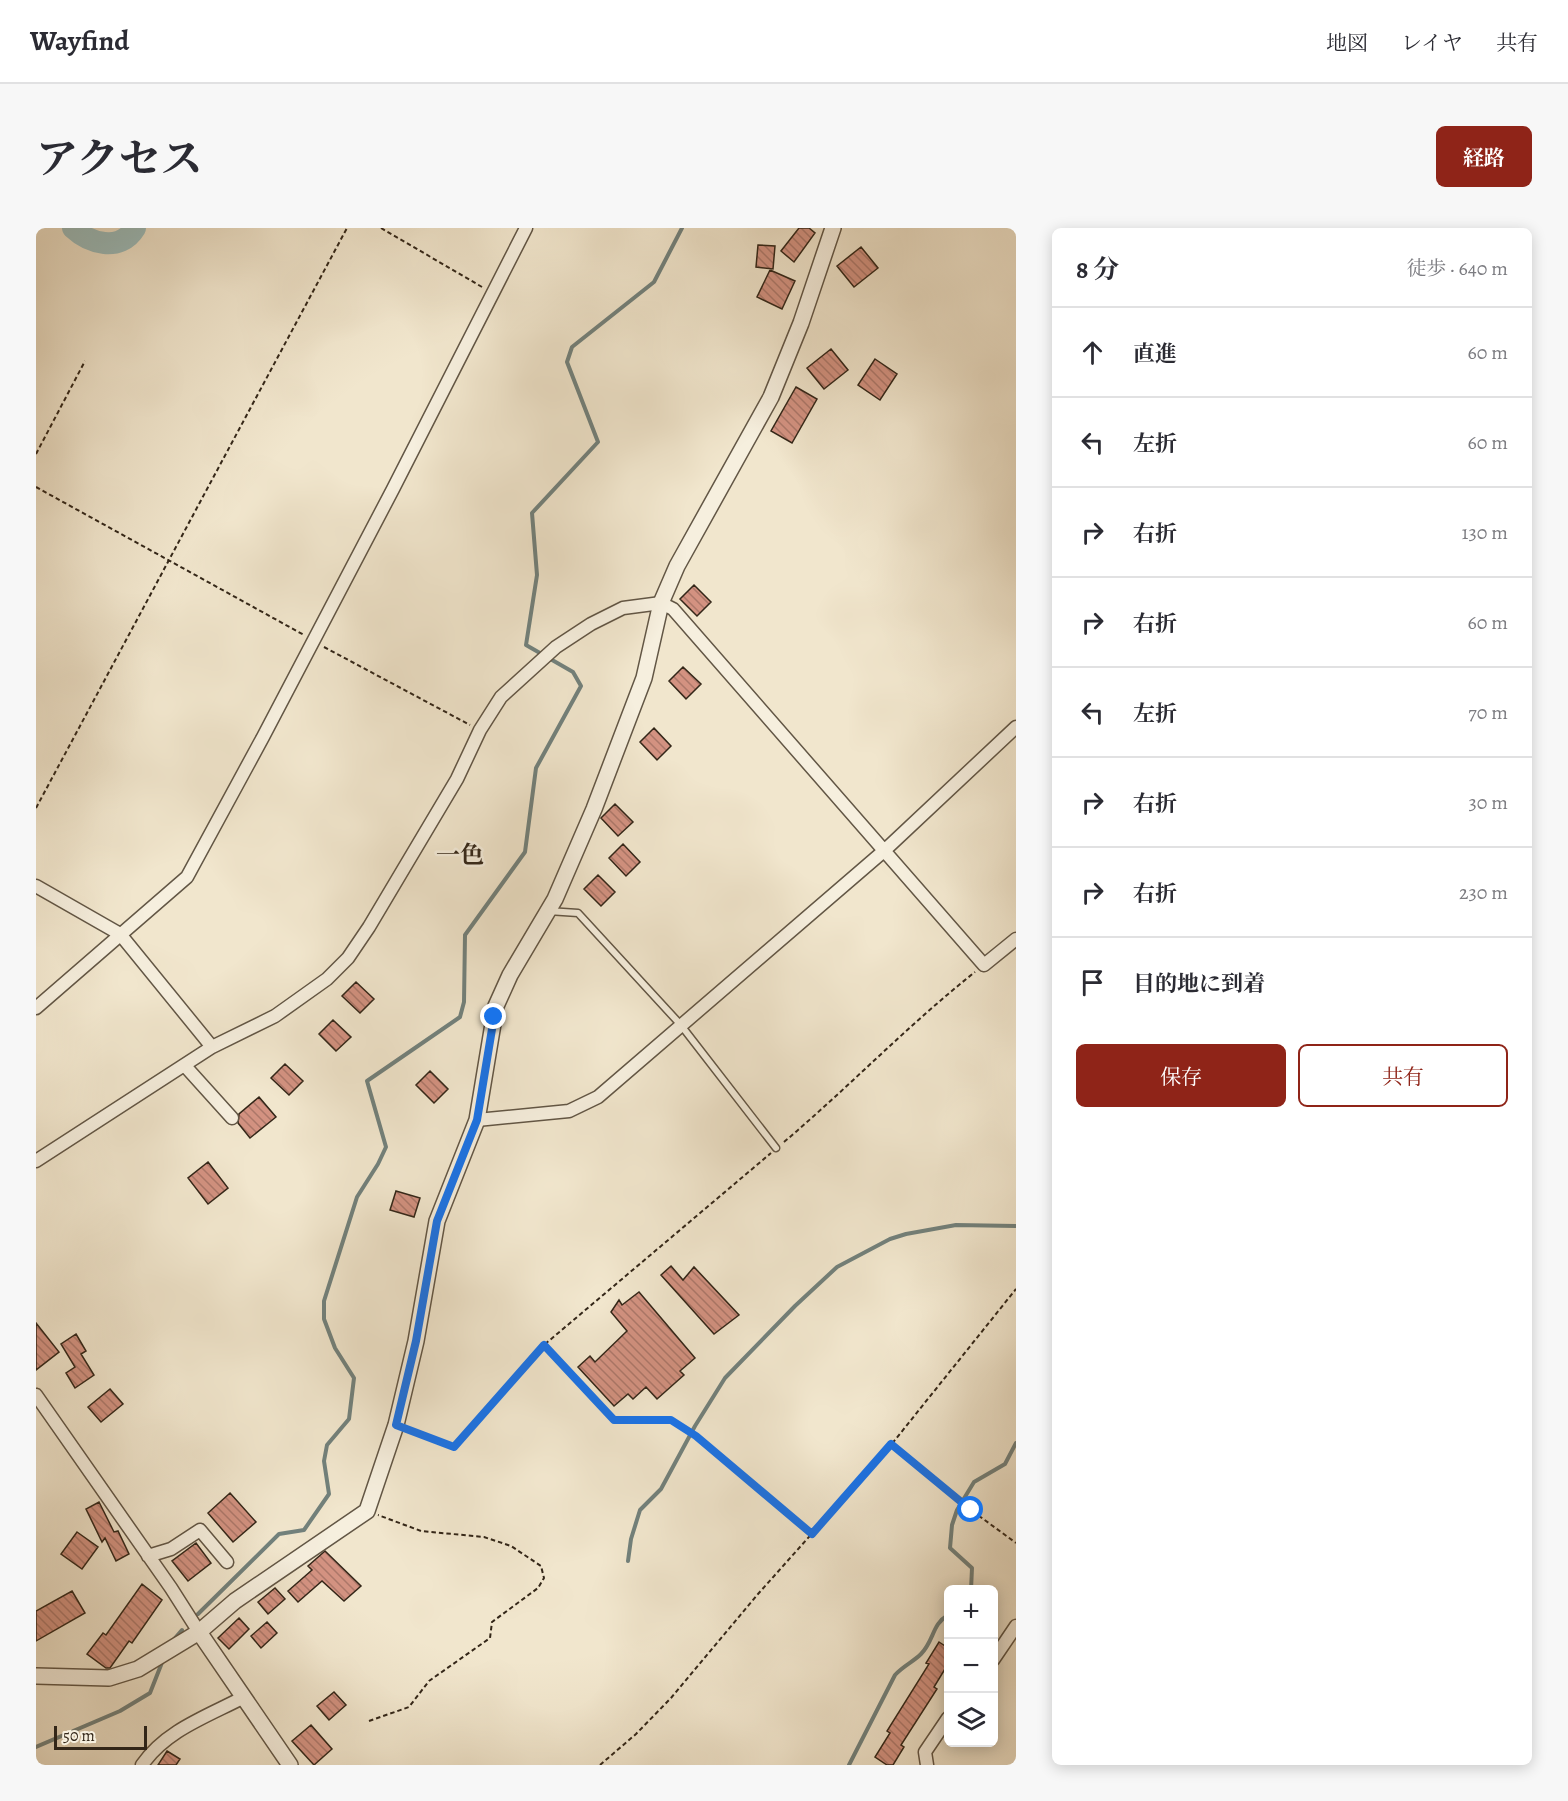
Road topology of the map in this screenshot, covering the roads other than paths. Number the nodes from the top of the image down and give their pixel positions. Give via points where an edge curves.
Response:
1 (526, 228) edge
2 (833, 228) edge
3 (661, 603) junction
4 (1016, 727) edge
5 (885, 850) junction
6 (36, 886) edge
7 (548, 911) junction
8 (120, 934) junction
9 (1016, 939) edge
10 (36, 1008) edge
11 (680, 1024) junction
12 (212, 1047) junction
13 (186, 1067) junction
14 (232, 1118) dead end
15 (477, 1120) junction
16 (776, 1148) road end
17 (36, 1161) edge
18 (36, 1395) edge
19 (148, 1556) junction
20 (227, 1562) dead end
21 (1016, 1626) edge
22 (199, 1632) junction
23 (998, 1653) edge
24 (36, 1676) edge
25 (244, 1697) junction
26 (944, 1724) edge
27 (142, 1765) edge
28 (290, 1765) edge
29 (927, 1765) edge

1 - 8 street via 187,877
2 - 3 street via 771,397 677,566
3 - 5 street via 673,609
3 - 7 street via 644,678
3 - 12 street via 623,608 591,624 556,647 501,697 457,779 348,958 327,979 275,1016
4 - 5 street
5 - 9 street via 984,965
5 - 11 street
6 - 8 street
7 - 11 lane via 578,914
7 - 15 street via 496,1006
8 - 10 street
8 - 12 street
11 - 15 street via 598,1097 569,1111
11 - 16 lane
12 - 13 street
13 - 14 street
13 - 17 street
15 - 22 street via 437,1221 416,1341 396,1425 367,1511 235,1601
18 - 19 street
19 - 20 street via 171,1549 200,1530
19 - 22 street
21 - 23 street
22 - 24 street via 138,1669 108,1678
22 - 25 street
25 - 27 street via 178,1731 155,1747
25 - 28 street
26 - 29 street via 925,1752

